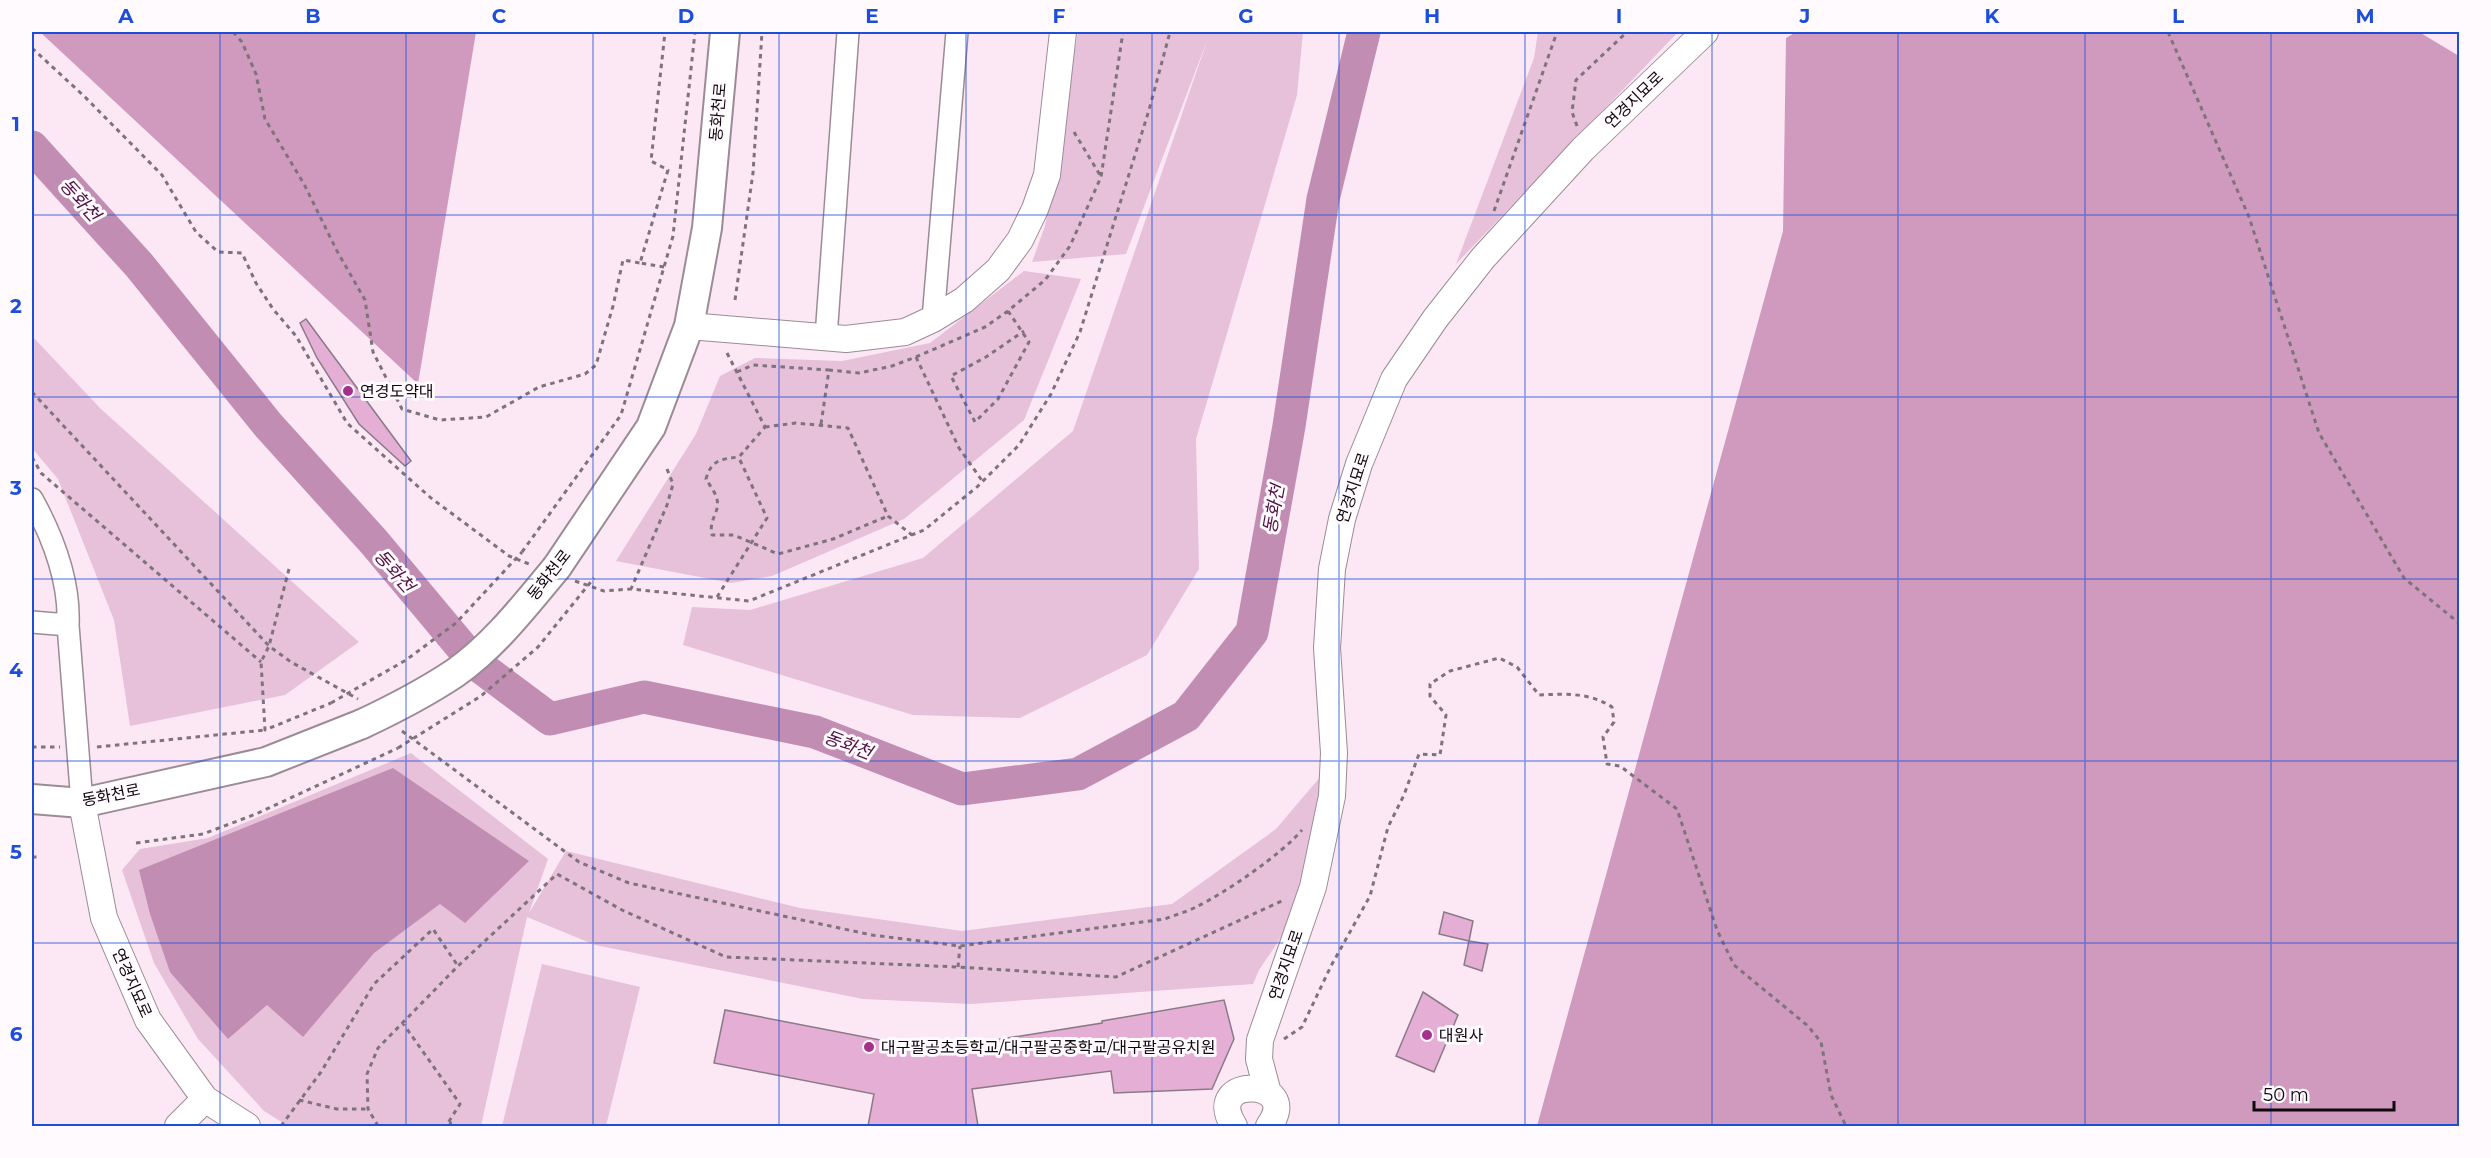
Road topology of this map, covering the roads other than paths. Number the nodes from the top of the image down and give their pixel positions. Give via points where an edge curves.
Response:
1 (726, 32) edge
2 (848, 32) edge
3 (957, 32) edge
4 (1063, 32) edge
5 (1705, 32) edge
6 (933, 319) junction
7 (689, 326) junction
8 (826, 337) junction
9 (32, 499) edge
10 (32, 622) edge
11 (68, 625) junction
12 (32, 799) edge
13 (82, 803) junction
14 (1257, 1091) junction
15 (205, 1098) junction
16 (1231, 1124) edge
17 (178, 1126) edge
18 (247, 1126) edge
19 (1269, 1126) edge

1 - 7 main road, 동화천로 via 707,228
2 - 8 street
3 - 6 street
4 - 6 street via 1047,175 1035,209 1020,240 998,270 964,300
5 - 14 street, 연경지묘로 via 1583,149 1483,258 1394,379 1341,519 1332,569 1327,648 1334,753 1332,796 1313,887 1260,1040 1267,1052
6 - 8 street via 894,334
7 - 8 street
7 - 13 main road, 동화천로, bridge via 651,427 553,570 506,627 456,672 400,706 364,714 266,762
9 - 11 street via 48,528 69,599
10 - 11 street
11 - 13 street
12 - 13 main road, 동화천로
13 - 15 street, 연경지묘로 via 104,918 148,1020
14 - 16 street, 연경지묘로 via 1233,1097 1229,1104
14 - 19 street via 1272,1099 1275,1113
15 - 17 street
15 - 18 street, 연경지묘로

